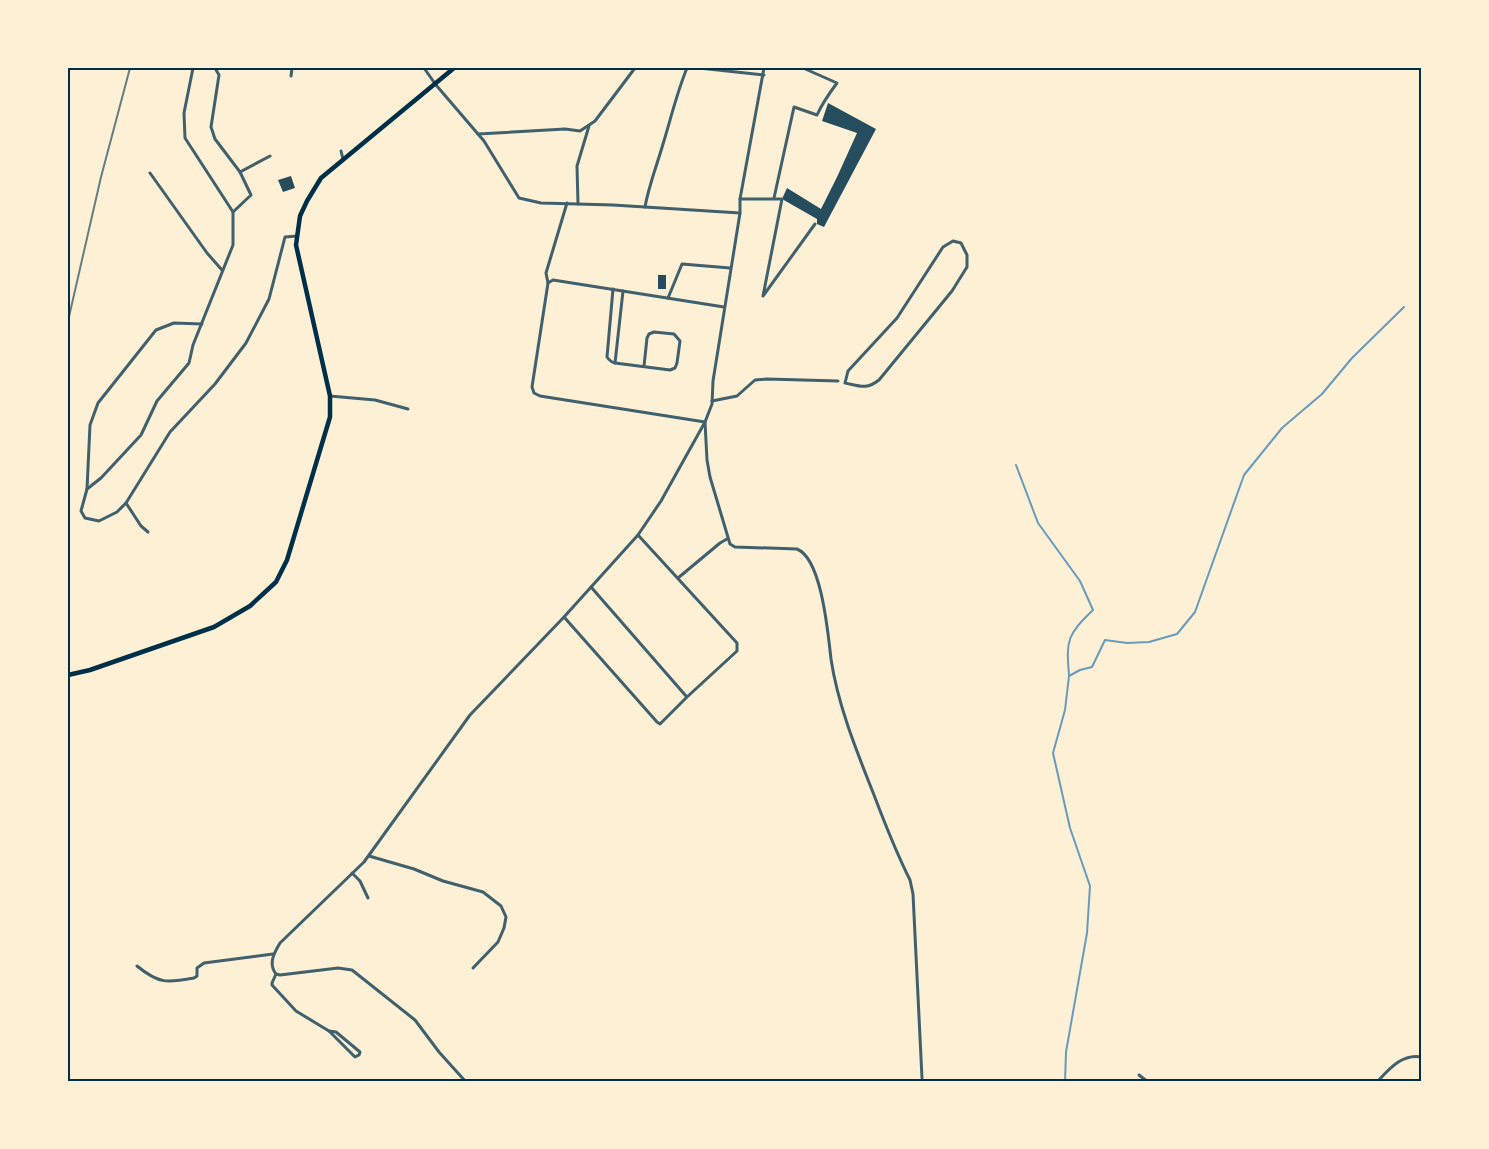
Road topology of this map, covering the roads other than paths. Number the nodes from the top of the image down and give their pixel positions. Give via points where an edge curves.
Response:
1 (193, 68) edge
2 (215, 68) edge
3 (292, 68) edge
4 (424, 68) edge
5 (454, 68) edge
6 (635, 68) edge
7 (687, 68) edge
8 (699, 68) edge
9 (764, 68) edge
10 (803, 68) edge
11 (764, 75) junction
12 (291, 76) dead end
13 (436, 85) junction
14 (590, 125) junction
15 (478, 134) junction
16 (341, 151) dead end
17 (270, 156) dead end
18 (343, 161) junction
19 (240, 172) junction
20 (150, 173) dead end
21 (774, 198) junction
22 (740, 199) junction
23 (567, 203) junction
24 (578, 204) junction
25 (645, 207) junction
26 (232, 212) junction
27 (740, 213) junction
28 (815, 224) dead end
29 (299, 236) junction
30 (730, 268) junction
31 (222, 270) junction
32 (548, 282) junction
33 (613, 289) junction
34 (623, 291) junction
35 (668, 298) junction
36 (724, 307) junction
37 (201, 324) junction
38 (615, 363) junction
39 (644, 366) junction
40 (838, 381) dead end
41 (845, 382) joint
42 (330, 396) junction
43 (712, 401) junction
44 (408, 409) dead end
45 (705, 422) junction
46 (87, 489) junction
47 (126, 503) junction
48 (148, 532) dead end
49 (638, 535) junction
50 (727, 539) junction
51 (678, 578) junction
52 (591, 588) junction
53 (564, 617) junction
54 (68, 675) edge
55 (687, 697) junction
56 (368, 856) junction
57 (352, 873) junction
58 (368, 898) dead end
59 (273, 954) junction
60 (137, 966) dead end
61 (473, 968) dead end
62 (276, 975) junction
63 (329, 1031) junction
64 (1422, 1058) edge
65 (1139, 1075) dead end
66 (922, 1078) dead end
67 (466, 1082) edge
68 (1148, 1082) edge
69 (1377, 1082) edge

1 - 26 street via 184,113 185,138
2 - 19 street via 219,75 211,127 215,139
3 - 12 street
4 - 13 street
5 - 13 main road
6 - 14 street
7 - 25 street
8 - 11 street
9 - 11 street
10 - 21 street via 837,83 820,106 818,116 794,107
11 - 22 street
13 - 15 street
13 - 18 main road
14 - 15 street via 580,131
14 - 24 street via 577,166
15 - 23 street via 519,198
16 - 18 street
17 - 19 street
18 - 29 main road via 321,178 307,201 300,216
19 - 26 street via 251,195
20 - 31 street
21 - 22 street
21 - 28 street via 782,199 763,296
22 - 27 street
23 - 24 street
23 - 32 street via 546,273
24 - 25 street
25 - 27 street
26 - 31 street via 233,245
27 - 30 street
29 - 42 main road via 296,245
29 - 47 street via 285,237 268,299 246,343 215,384 170,432
30 - 35 street via 682,264
30 - 36 street
31 - 37 street
32 - 33 street
32 - 45 street via 534,393
33 - 34 street
33 - 38 street via 607,357
34 - 35 street
34 - 38 street
35 - 36 street
36 - 43 street
37 - 46 street via 189,363 158,401 141,435
37 - 46 street via 174,322 156,330 98,403 90,425
38 - 39 street
39 - 39 street via 675,368 678,337 649,334
40 - 43 street via 755,380 737,396
41 - 41 street via 871,387 879,380 967,267 961,243 953,241 943,248 897,318 848,371
42 - 44 street via 375,400
42 - 54 main road via 330,417 287,560 276,582 250,606 214,627
43 - 45 street
45 - 49 street
45 - 50 street via 710,477
46 - 47 street via 81,511 85,518 99,521
47 - 48 street
49 - 51 street
49 - 52 street
50 - 51 street
50 - 66 street via 735,547 797,549 813,567 832,665 857,753 913,894
51 - 55 street via 738,647
52 - 53 street
52 - 55 street
53 - 55 street via 660,724
53 - 56 street via 470,715
56 - 57 street
56 - 61 street via 483,891 501,906 506,917 498,942
57 - 58 street
57 - 59 street
59 - 60 street via 204,963 197,968 194,978 165,981
59 - 62 street
62 - 63 street via 272,985 291,1008
62 - 67 street via 352,970 415,1020
63 - 63 street via 355,1057 359,1055 338,1034
64 - 69 street via 1414,1056 1399,1061
65 - 68 street

